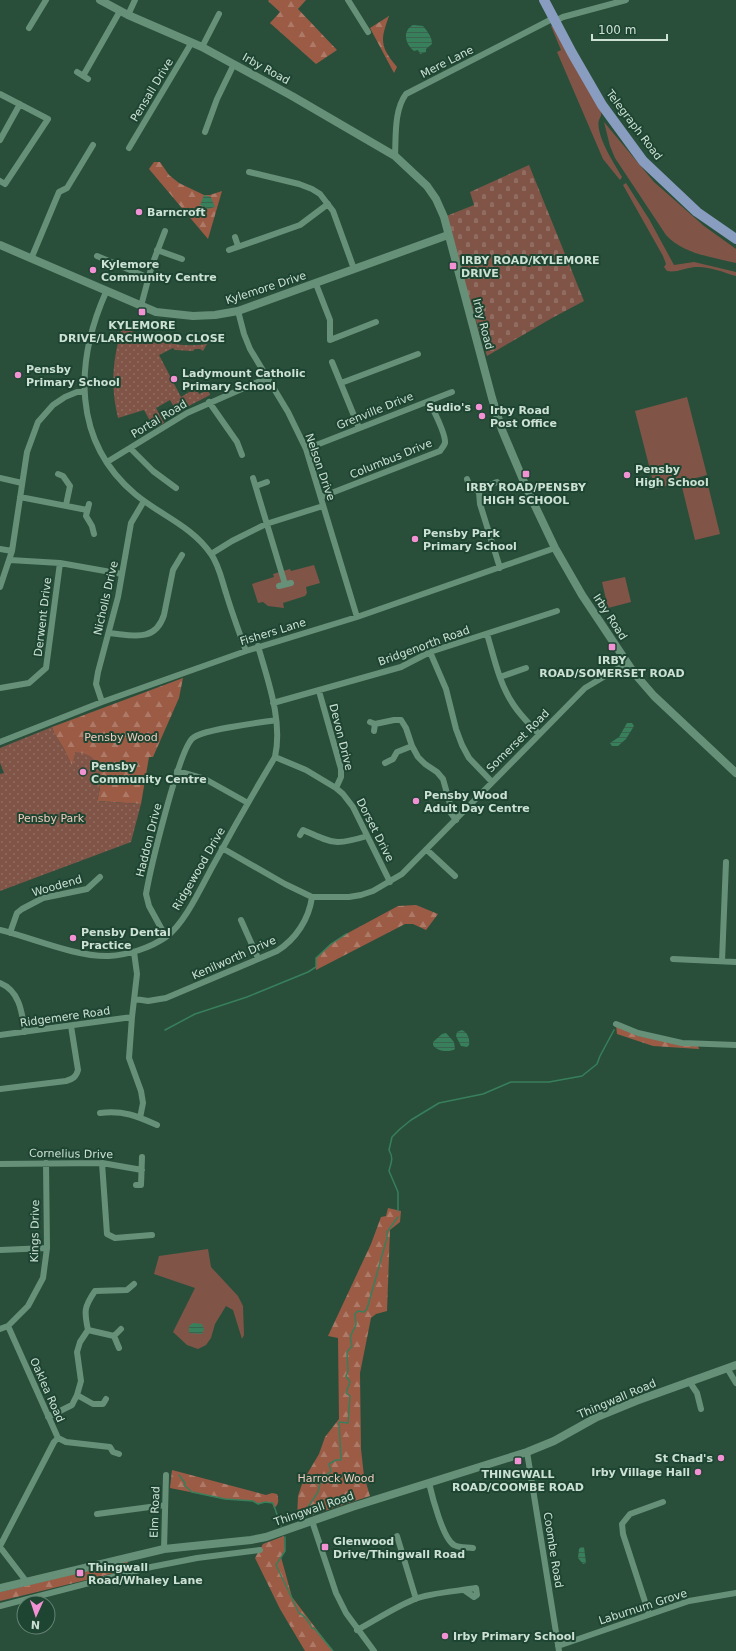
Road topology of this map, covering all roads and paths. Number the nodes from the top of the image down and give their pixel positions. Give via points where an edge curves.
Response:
1 (46, 0) edge
2 (100, 0) edge
3 (135, 0) edge
4 (348, 0) edge
5 (544, 0) edge
6 (626, 0) edge
7 (120, 11) junction
8 (219, 14) dead end
9 (128, 15) junction
10 (555, 20) junction
11 (29, 28) dead end
12 (368, 32) dead end
13 (192, 42) junction
14 (202, 47) junction
15 (234, 64) junction
16 (83, 76) dead end
17 (0, 94) edge
18 (20, 104) junction
19 (205, 132) dead end
20 (0, 140) edge
21 (93, 145) dead end
22 (129, 148) dead end
23 (395, 156) junction
24 (249, 172) dead end
25 (0, 181) edge
26 (328, 204) junction
27 (165, 231) dead end
28 (448, 235) junction
29 (235, 237) dead end
30 (736, 239) edge
31 (0, 245) edge
32 (238, 246) junction
33 (157, 250) junction
34 (229, 250) dead end
35 (97, 256) dead end
36 (31, 259) junction
37 (174, 264) dead end
38 (354, 269) junction
39 (149, 278) junction
40 (316, 284) junction
41 (106, 292) junction
42 (141, 306) junction
43 (238, 311) junction
44 (376, 322) dead end
45 (418, 354) dead end
46 (332, 362) dead end
47 (267, 378) junction
48 (341, 384) junction
49 (84, 392) junction
50 (452, 392) dead end
51 (429, 400) junction
52 (209, 402) junction
53 (359, 428) junction
54 (130, 448) junction
55 (306, 449) junction
56 (242, 455) dead end
57 (108, 462) junction
58 (58, 474) dead end
59 (0, 478) edge
60 (253, 478) dead end
61 (466, 479) dead end
62 (267, 482) dead end
63 (497, 482) dead end
64 (22, 483) junction
65 (256, 486) junction
66 (176, 488) dead end
67 (62, 491) dead end
68 (69, 492) junction
69 (479, 492) junction
70 (20, 497) junction
71 (321, 497) junction
72 (144, 501) junction
73 (66, 505) junction
74 (323, 506) junction
75 (266, 524) junction
76 (94, 534) dead end
77 (555, 548) junction
78 (0, 549) edge
79 (12, 551) junction
80 (211, 554) junction
81 (182, 556) dead end
82 (10, 560) junction
83 (60, 563) junction
84 (500, 568) junction
85 (122, 574) junction
86 (285, 584) dead end
87 (0, 587) edge
88 (557, 611) dead end
89 (357, 617) junction
90 (109, 633) junction
91 (487, 634) junction
92 (258, 646) junction
93 (246, 651) junction
94 (430, 652) junction
95 (627, 663) junction
96 (526, 668) dead end
97 (500, 677) junction
98 (0, 688) edge
99 (319, 691) junction
100 (102, 702) junction
101 (273, 703) junction
102 (276, 720) junction
103 (374, 731) dead end
104 (539, 734) junction
105 (0, 742) edge
106 (412, 746) junction
107 (275, 757) junction
108 (385, 763) dead end
109 (178, 771) junction
110 (736, 772) edge
111 (492, 782) junction
112 (336, 788) junction
113 (248, 803) junction
114 (456, 820) junction
115 (300, 835) dead end
116 (367, 836) junction
117 (222, 848) junction
118 (426, 850) junction
119 (726, 862) dead end
120 (718, 870) dead end
121 (725, 870) junction
122 (455, 876) dead end
123 (100, 877) dead end
124 (390, 882) junction
125 (312, 897) junction
126 (241, 920) dead end
127 (0, 930) edge
128 (10, 933) junction
129 (166, 937) junction
130 (134, 952) junction
131 (258, 958) junction
132 (673, 959) dead end
133 (722, 962) junction
134 (736, 962) edge
135 (0, 983) edge
136 (135, 999) junction
137 (132, 1018) junction
138 (616, 1024) dead end
139 (71, 1026) junction
140 (25, 1032) junction
141 (0, 1035) edge
142 (736, 1045) edge
143 (0, 1089) edge
144 (100, 1113) dead end
145 (140, 1118) junction
146 (157, 1125) dead end
147 (142, 1157) dead end
148 (46, 1163) junction
149 (0, 1164) edge
150 (102, 1164) junction
151 (142, 1170) junction
152 (136, 1185) dead end
153 (152, 1235) dead end
154 (47, 1248) junction
155 (0, 1250) edge
156 (134, 1284) dead end
157 (8, 1326) junction
158 (0, 1329) edge
159 (121, 1329) dead end
160 (88, 1330) junction
161 (114, 1336) junction
162 (119, 1348) dead end
163 (736, 1365) edge
164 (727, 1368) junction
165 (690, 1381) junction
166 (736, 1382) edge
167 (77, 1395) junction
168 (104, 1404) dead end
169 (701, 1409) dead end
170 (48, 1417) junction
171 (58, 1438) junction
172 (527, 1452) junction
173 (119, 1454) dead end
174 (166, 1475) dead end
175 (429, 1483) junction
176 (663, 1502) dead end
177 (165, 1505) junction
178 (97, 1514) dead end
179 (312, 1521) junction
180 (398, 1536) dead end
181 (0, 1546) edge
182 (473, 1548) dead end
183 (164, 1549) junction
184 (260, 1550) dead end
185 (26, 1581) junction
186 (0, 1588) edge
187 (464, 1590) dead end
188 (736, 1593) edge
189 (416, 1599) junction
190 (0, 1606) edge
191 (649, 1614) junction
192 (357, 1630) junction
193 (558, 1648) edge
194 (374, 1651) edge

1 - 11 street
2 - 7 street, Irby Road
3 - 9 street
4 - 12 street
5 - 10 main road, Telegraph Road
6 - 10 street, Mere Lane
7 - 9 street, Irby Road
7 - 16 street
8 - 14 street
9 - 13 street, Irby Road
10 - 23 street, Mere Lane via 406,94 401,100 398,113
10 - 30 main road, Telegraph Road via 602,105 643,161 697,212
13 - 14 street, Irby Road
13 - 22 street, Pensall Drive
14 - 15 street, Irby Road
15 - 19 street
15 - 23 street, Irby Road
17 - 18 street
18 - 20 street
18 - 25 street via 48,119 5,184
21 - 36 street via 67,188 59,192
23 - 28 street, Irby Road via 427,186 436,199
24 - 26 street via 312,189
26 - 32 street via 300,224
26 - 38 street via 333,211
27 - 33 street
28 - 38 street, Kylemore Drive
28 - 77 street, Irby Road via 502,430
29 - 32 street
31 - 36 street, Kylemore Drive
32 - 34 street
33 - 37 street via 179,258
33 - 39 street
35 - 39 street
36 - 41 street, Kylemore Drive
38 - 40 street, Kylemore Drive
39 - 42 street
40 - 43 street, Kylemore Drive
40 - 44 street via 330,320 330,340
41 - 42 street, Kylemore Drive
41 - 49 street via 87,349
42 - 43 street, Kylemore Drive via 156,312 193,316
43 - 47 street, Nelson Drive via 250,348
45 - 48 street
46 - 48 street
47 - 52 street, Portal Road
47 - 55 street, Nelson Drive via 288,412
48 - 53 street
49 - 57 street via 92,431 101,453
49 - 64 street via 64,397 38,422 27,452
50 - 51 street, Grenville Drive
51 - 53 street, Grenville Drive
51 - 71 street, Columbus Drive via 444,436 444,447 440,451
52 - 54 street, Portal Road
52 - 56 street via 237,442
53 - 55 street, Grenville Drive
54 - 57 street, Portal Road
54 - 66 street via 153,471
55 - 71 street, Nelson Drive
57 - 72 street via 117,477
58 - 68 street via 63,476 70,486
59 - 64 street
60 - 65 street
61 - 69 street via 469,485
62 - 65 street
63 - 69 street
64 - 70 street
65 - 75 street
67 - 68 street
68 - 73 street
69 - 84 street via 480,504
70 - 73 street
70 - 79 street
71 - 74 street, Nelson Drive
72 - 80 street via 187,528
72 - 85 street, Nicholls Drive via 131,523
73 - 76 street via 88,507 86,516
74 - 75 street
74 - 89 street, Nelson Drive
75 - 80 street
75 - 86 street
77 - 84 street, Fishers Lane
77 - 95 street, Irby Road via 582,595
78 - 79 street
79 - 82 street
80 - 93 street
81 - 90 street via 173,570 164,615 157,628 147,635 138,636
82 - 83 street
82 - 87 street
83 - 85 street
83 - 98 street, Derwent Drive via 46,668 29,683
84 - 89 street, Fishers Lane
85 - 90 street, Nicholls Drive
88 - 91 street, Bridgenorth Road
89 - 92 street, Fishers Lane
90 - 100 street, Nicholls Drive via 96,684
91 - 94 street, Bridgenorth Road
91 - 97 street
92 - 93 street, Fishers Lane
92 - 101 street, Ridgewood Drive
93 - 100 street, Fishers Lane
94 - 99 street, Bridgenorth Road via 401,667
94 - 111 street via 446,689 462,745 469,758
95 - 104 street, Somerset Road via 585,688
95 - 110 street, Irby Road via 654,696
96 - 97 street
97 - 104 street via 519,713
99 - 101 street, Bridgenorth Road
99 - 112 street, Devon Drive via 341,769 341,777
100 - 105 street, Fishers Lane
101 - 102 street, Ridgewood Drive
102 - 107 street, Ridgewood Drive via 278,744
102 - 109 street, Haddon Drive via 200,734 189,741
103 - 106 street via 372,723 401,720
104 - 111 street, Somerset Road
106 - 108 street via 397,752 394,759
106 - 114 street via 418,757 443,779 450,812
107 - 112 street, Dorset Drive via 306,770
107 - 113 street, Ridgewood Drive
109 - 113 street via 205,779
109 - 129 street, Haddon Drive via 146,894 149,906
111 - 114 street, Somerset Road
112 - 116 street, Dorset Drive via 353,807
113 - 117 street, Ridgewood Drive
114 - 118 street, Somerset Road
115 - 116 street via 303,830 329,842 342,843
116 - 124 street, Dorset Drive
117 - 125 street, Somerset Road
117 - 129 street, Ridgewood Drive via 192,903
118 - 122 street
118 - 124 street, Somerset Road
119 - 121 street
120 - 121 street
121 - 133 street
123 - 128 street, Woodend via 87,889 44,898 22,909 17,913
124 - 125 street, Somerset Road via 373,891 349,897
125 - 131 street, Kenilworth Drive via 306,917 293,940 277,951
126 - 131 street
127 - 128 street, Ridgewood Drive
128 - 130 street, Ridgewood Drive via 85,954 108,956
129 - 130 street, Ridgewood Drive
130 - 136 street via 137,974
131 - 136 street, Kenilworth Drive via 166,998
132 - 133 street
133 - 134 street
135 - 140 street via 9,988 20,1002
136 - 137 street
137 - 139 street, Ridgemere Road
137 - 145 street via 129,1058 142,1091
138 - 142 street via 638,1033 682,1042
139 - 140 street, Ridgemere Road
139 - 143 street via 78,1070 73,1079 66,1082
140 - 141 street, Ridgemere Road
144 - 145 street via 119,1112
145 - 146 street
147 - 151 street
148 - 149 street, Cornelius Drive
148 - 150 street, Cornelius Drive
148 - 154 street, Kings Drive
150 - 151 street, Cornelius Drive
150 - 153 street via 107,1234 115,1238
151 - 152 street via 141,1185
154 - 155 street
154 - 157 street, Kings Drive via 43,1278 28,1306
156 - 160 street via 127,1290 95,1291 86,1304 84,1314
157 - 158 street, Kings Drive
157 - 170 street, Oaklea Road
159 - 161 street
160 - 161 street
160 - 167 street via 77,1352 81,1381
161 - 162 street
163 - 164 street, Thingwall Road
164 - 165 street, Thingwall Road
164 - 166 street
165 - 169 street via 697,1393
165 - 172 street, Thingwall Road via 596,1417 554,1441
167 - 168 street via 94,1404
167 - 170 street via 72,1405
170 - 171 street, Oaklea Road
171 - 173 street via 66,1442 110,1447 112,1452
171 - 181 street, Oaklea Road
172 - 175 street, Thingwall Road
172 - 193 street, Coombe Road
174 - 177 street, Elm Road
175 - 179 street, Thingwall Road
175 - 182 street via 436,1511 450,1541 457,1547
176 - 191 street via 630,1514 622,1524
177 - 178 street
177 - 183 street, Elm Road
179 - 183 street, Thingwall Road via 251,1540
179 - 192 street via 336,1593
180 - 189 street
181 - 185 street
183 - 185 street, Thingwall Road
184 - 190 street via 152,1567
185 - 186 street, Thingwall Road
187 - 189 street
188 - 191 street, Laburnum Grove via 689,1602
189 - 192 street
191 - 193 street, Laburnum Grove
192 - 194 street

